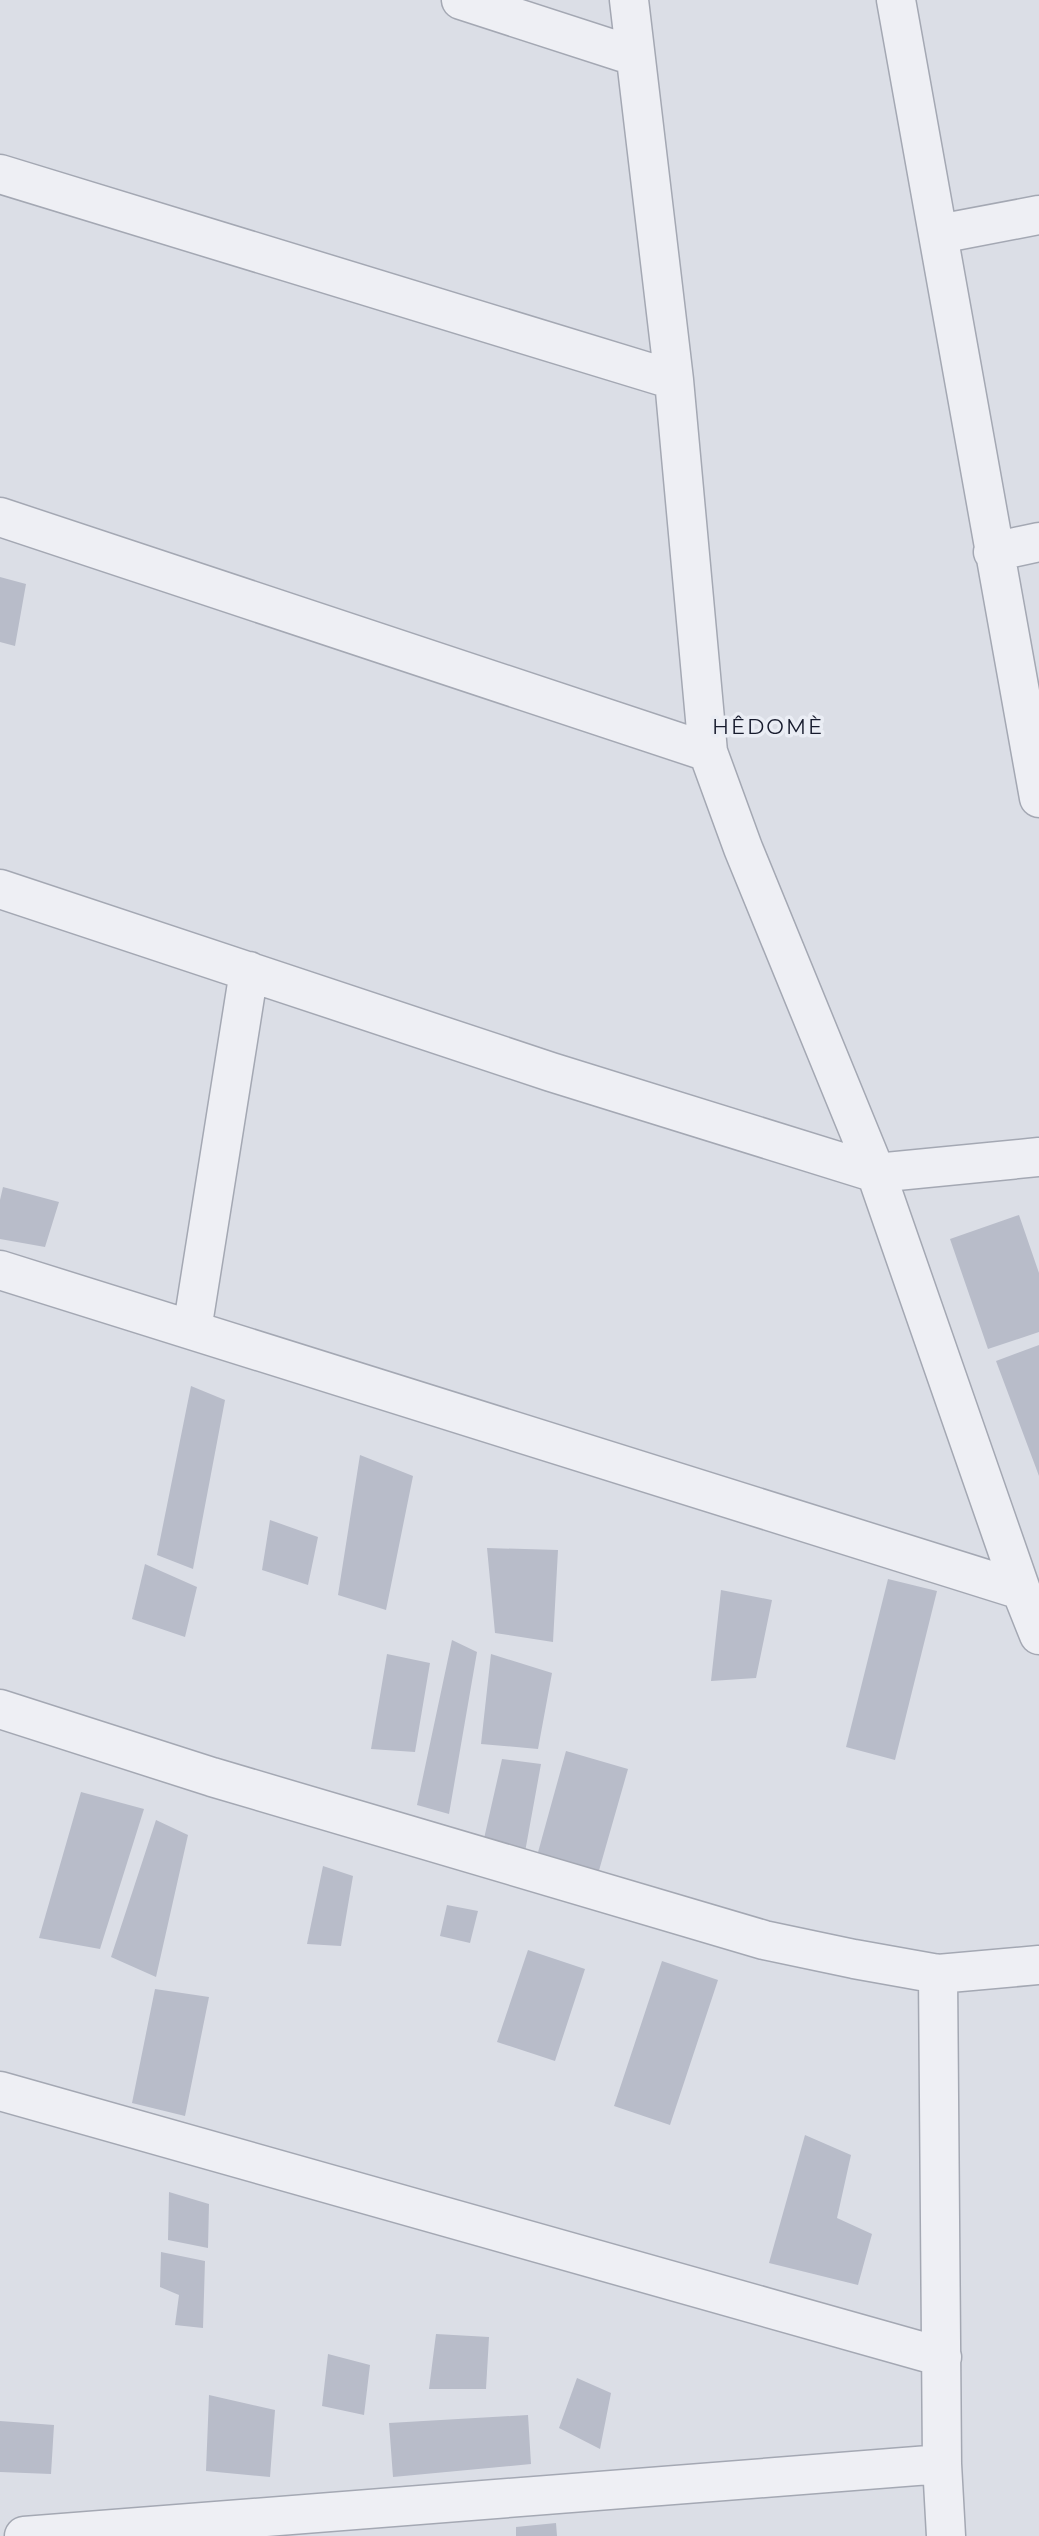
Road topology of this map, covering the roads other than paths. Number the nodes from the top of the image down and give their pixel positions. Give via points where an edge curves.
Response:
1 (461, 0) edge
2 (629, 0) edge
3 (896, 0) edge
4 (634, 56) junction
5 (0, 174) edge
6 (1039, 215) edge
7 (939, 234) junction
8 (674, 380) junction
9 (0, 517) edge
10 (1039, 542) edge
11 (993, 552) junction
12 (708, 752) junction
13 (1039, 799) edge
14 (0, 889) edge
15 (249, 971) junction
16 (1039, 1157) edge
17 (876, 1173) junction
18 (0, 1270) edge
19 (192, 1330) junction
20 (1021, 1590) junction
21 (1039, 1635) edge
22 (0, 1709) edge
23 (1039, 1965) edge
24 (938, 1974) junction
25 (0, 2091) edge
26 (942, 2357) junction
27 (942, 2464) junction
28 (24, 2536) edge
29 (946, 2536) edge

1 - 4 street
2 - 4 street
3 - 7 street
4 - 8 street
5 - 8 street
6 - 7 street
7 - 11 street
8 - 12 street
9 - 12 street
10 - 11 street
11 - 13 street
12 - 17 street
14 - 15 street
15 - 17 street via 551,1072
15 - 19 street
16 - 17 street
17 - 20 street
18 - 19 street
19 - 20 street
20 - 21 street
22 - 24 street via 212,1777 764,1940
23 - 24 street
24 - 26 street
25 - 26 street
26 - 27 street
27 - 28 street
27 - 29 street

